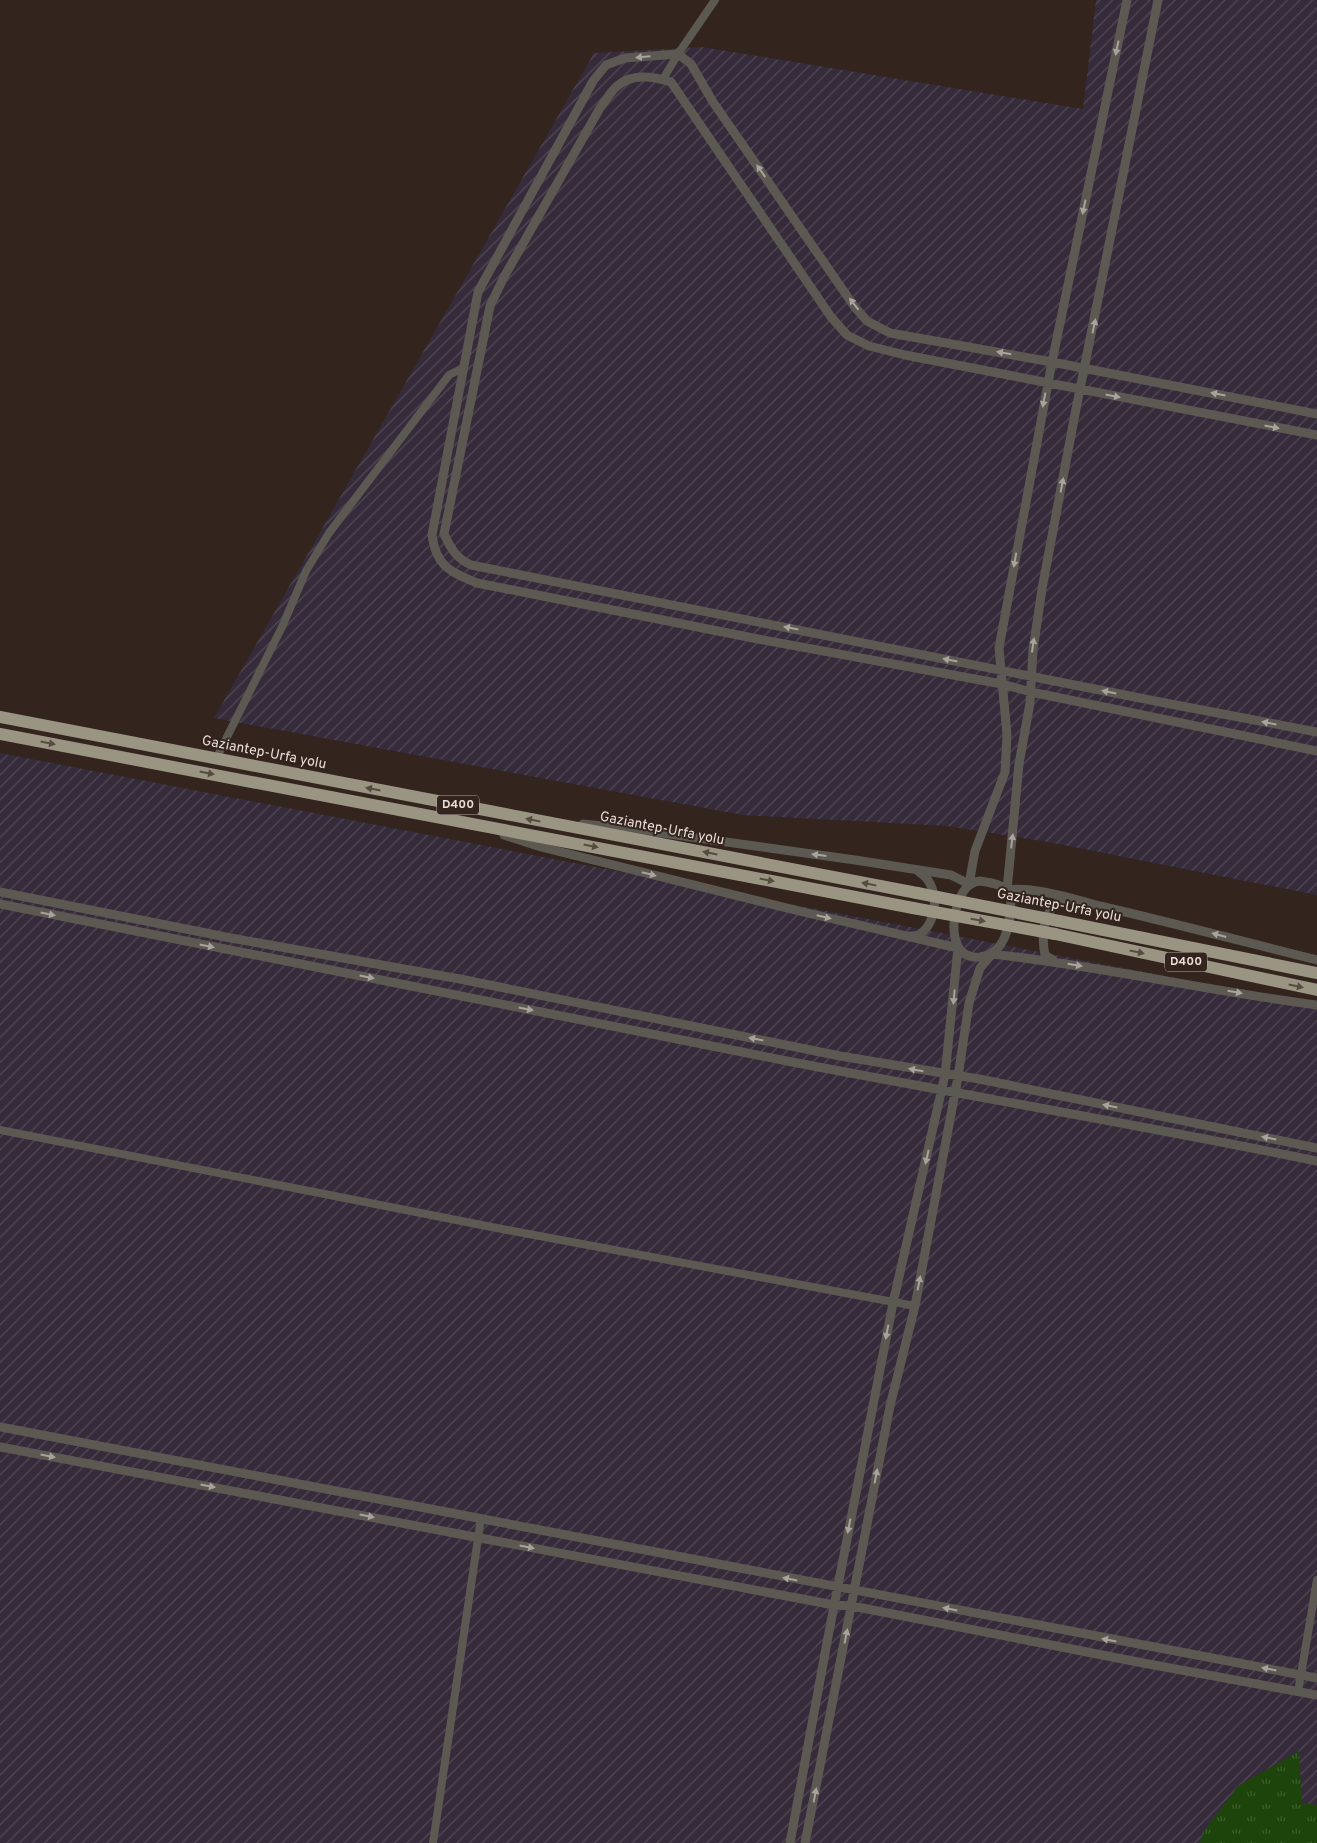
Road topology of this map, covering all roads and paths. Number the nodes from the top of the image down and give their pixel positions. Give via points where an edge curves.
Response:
1 (715, 0) edge
2 (1127, 0) edge
3 (1158, 0) edge
4 (678, 54) junction
5 (663, 79) junction
6 (1052, 362) junction
7 (463, 368) junction
8 (1085, 369) junction
9 (1048, 384) junction
10 (1080, 390) junction
11 (1317, 414) edge
12 (1317, 435) edge
13 (1001, 670) junction
14 (1031, 677) junction
15 (1002, 684) junction
16 (1031, 692) junction
17 (0, 717) edge
18 (1317, 732) edge
19 (0, 734) edge
20 (1317, 750) edge
21 (216, 759) junction
22 (467, 823) junction
23 (556, 824) junction
24 (915, 869) junction
25 (969, 884) junction
26 (1007, 890) junction
27 (0, 892) edge
28 (1078, 900) junction
29 (0, 904) edge
30 (906, 936) junction
31 (958, 948) junction
32 (992, 954) junction
33 (1317, 960) edge
34 (1055, 962) junction
35 (1317, 973) edge
36 (1317, 990) edge
37 (1317, 1005) edge
38 (945, 1075) junction
39 (958, 1077) junction
40 (941, 1091) junction
41 (955, 1092) junction
42 (0, 1130) edge
43 (1317, 1148) edge
44 (1317, 1162) edge
45 (893, 1303) junction
46 (915, 1306) junction
47 (0, 1426) edge
48 (0, 1447) edge
49 (481, 1518) junction
50 (478, 1537) junction
51 (1317, 1580) edge
52 (837, 1588) junction
53 (855, 1591) junction
54 (834, 1605) junction
55 (852, 1606) junction
56 (1300, 1675) junction
57 (1317, 1678) edge
58 (1298, 1692) junction
59 (1317, 1695) edge
60 (433, 1843) edge
61 (790, 1843) edge
62 (805, 1843) edge

1 - 4 street
2 -> 6 street
8 -> 3 street
4 - 5 street
6 -> 4 street via 890,333 867,320 854,306 724,118 691,64
4 -> 7 street via 625,58 606,65 593,81 478,292
5 - 9 street via 672,82 832,317 847,334 869,346 905,355
13 -> 5 street via 470,565 452,552 444,534 490,306 600,108 615,88 626,80 643,77
6 - 8 street
6 - 9 street
7 - 15 street via 432,535 439,560 448,570 477,583
7 - 21 street via 449,375 328,533 306,571 282,627
8 - 10 street
11 -> 8 street
9 - 10 street
9 -> 13 street via 999,648
10 -> 12 street
14 -> 10 street via 1042,588
13 - 14 street
13 - 15 street
14 - 16 street
18 -> 14 street
15 - 16 street
15 - 25 street via 1007,735 1005,772 975,851
16 - 20 street
26 -> 16 street via 1019,764
17 - 21 highway, Gaziantep-Urfa yolu / D400
19 -> 22 highway, Gaziantep-Urfa yolu / D400
23 -> 21 highway, Gaziantep-Urfa yolu / D400
22 -> 30 street via 541,847
22 -> 36 highway, Gaziantep-Urfa yolu / D400, bridge via 1055,934
24 -> 23 street via 595,824
35 -> 23 highway, Gaziantep-Urfa yolu / D400, bridge
24 - 25 street via 951,875
24 - 30 street via 931,883 934,908 926,928 919,935
25 - 26 street via 980,881 995,883
25 - 31 street via 956,908 953,928
26 - 28 street via 1018,888
26 - 32 street via 1011,894 1009,922 1002,941
38 -> 27 street
33 -> 28 street
28 - 34 street via 1058,901 1044,922 1045,955
29 -> 40 street
30 - 31 street
31 - 32 street via 976,957
31 -> 38 street
32 - 34 street
32 - 39 street via 980,968 969,1003
34 -> 37 street
38 - 39 street
38 - 40 street
39 - 41 street
43 -> 39 street
40 - 41 street
40 -> 45 street
41 - 44 street
46 -> 41 street
42 - 45 street
45 - 46 street
45 -> 52 street
53 -> 46 street via 890,1406
47 - 49 street
48 -> 50 street
49 - 50 street
52 -> 49 street
50 -> 54 street
50 - 60 street
51 - 56 street
52 - 53 street
52 - 54 street
53 - 55 street
56 -> 53 street
54 - 55 street
54 - 61 street
55 - 58 street
62 -> 55 street
56 - 57 street
56 - 58 street
58 - 59 street

